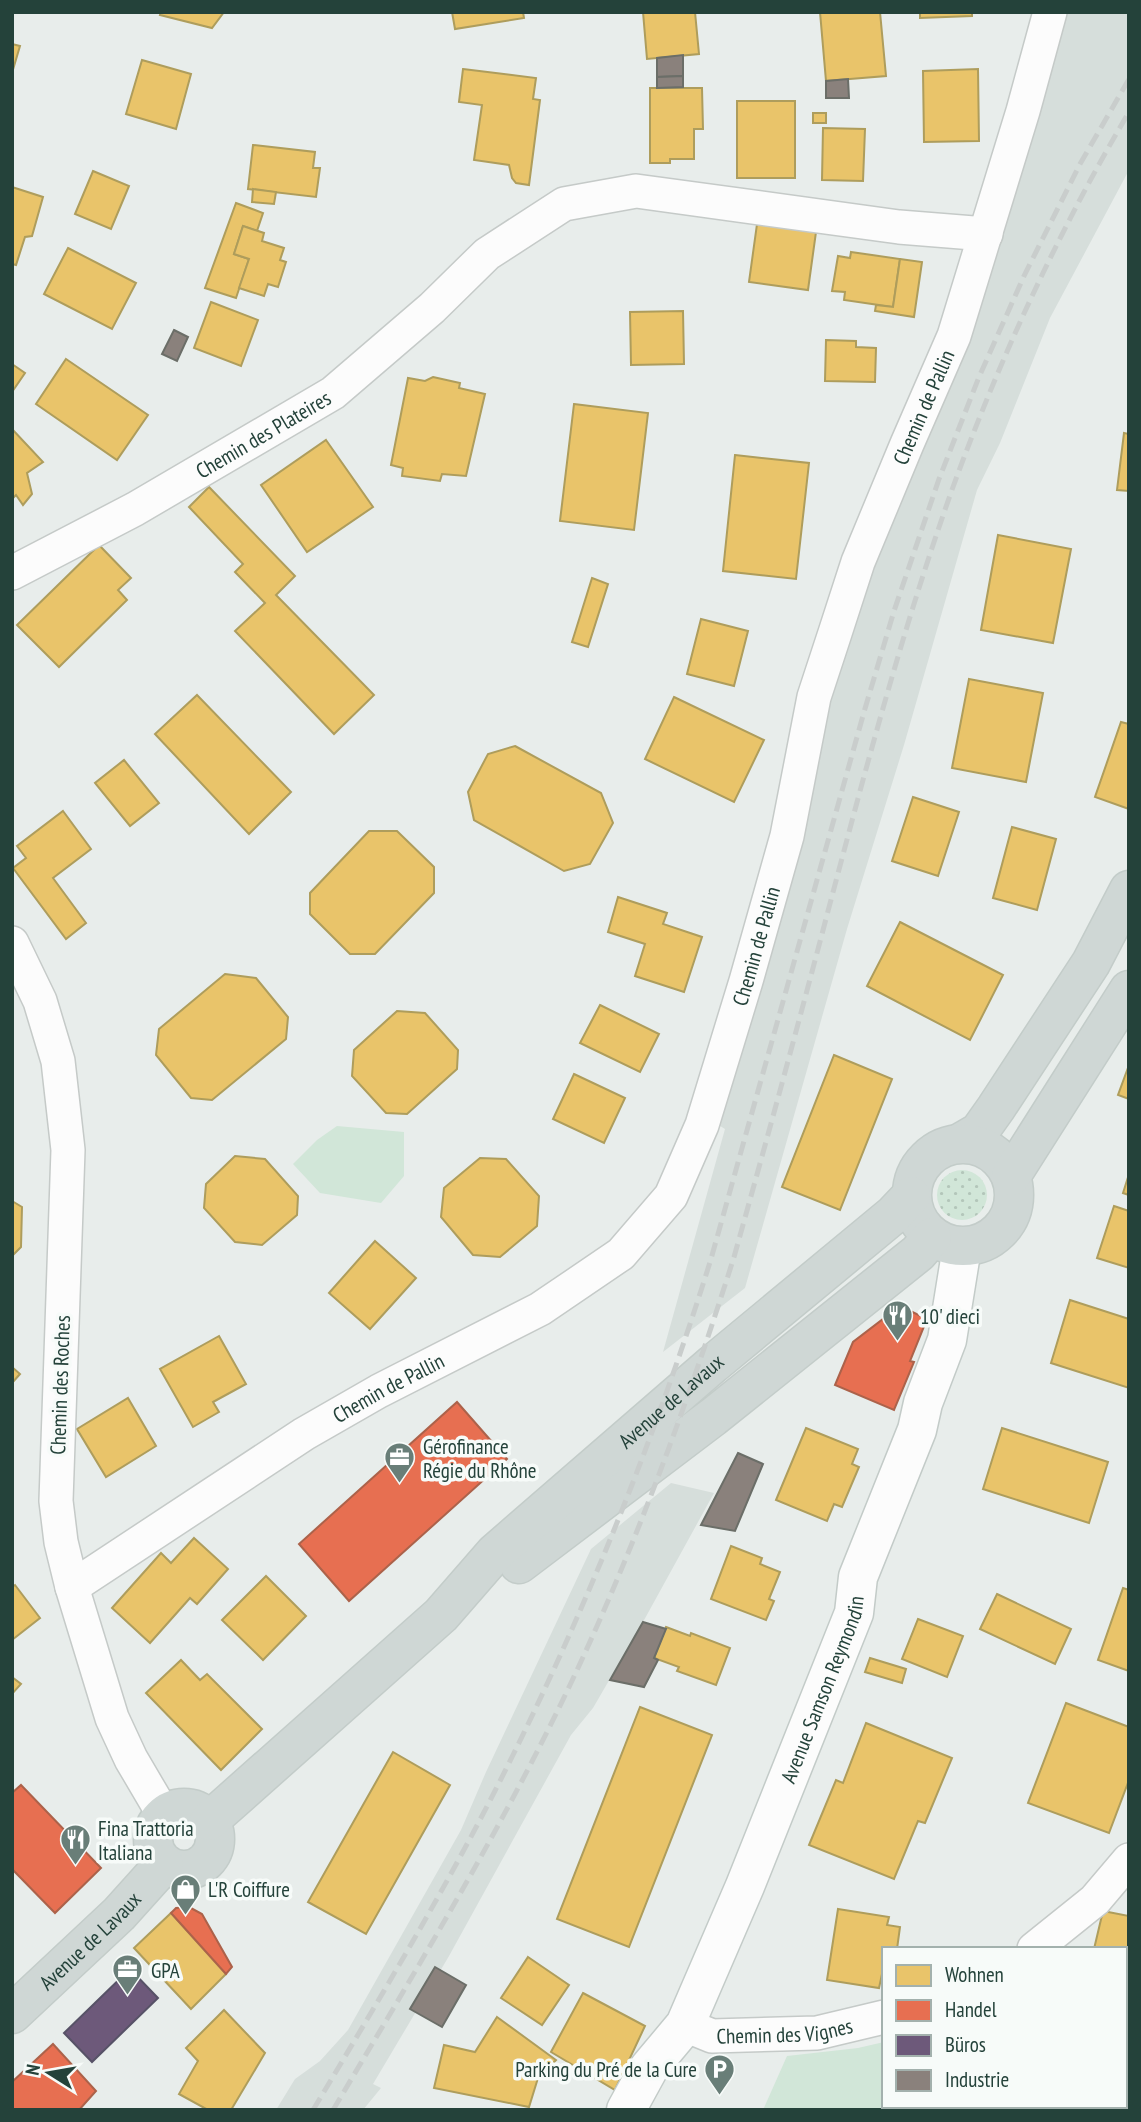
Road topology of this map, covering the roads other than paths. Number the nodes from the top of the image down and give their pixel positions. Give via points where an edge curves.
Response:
1 (1050, 12) edge
2 (986, 234) junction
3 (12, 573) edge
4 (1129, 890) edge
5 (12, 943) edge
6 (1129, 990) edge
7 (960, 1143) junction
8 (1011, 1176) junction
9 (911, 1196) junction
10 (947, 1242) junction
11 (72, 1587) junction
12 (441, 1615) junction
13 (164, 1815) junction
14 (209, 1821) junction
15 (1129, 1860) edge
16 (164, 1864) junction
17 (1036, 1947) edge
18 (12, 2014) edge
19 (882, 2017) edge
20 (685, 2025) junction
21 (626, 2110) edge

1 - 2 street, Chemin de Pallin
2 - 3 street, Chemin des Plateires via 899,227 636,191 564,204 487,254 333,393 135,509
2 - 11 street, Chemin de Pallin via 954,336 858,562 814,697 788,836 746,981 702,1125 671,1196 621,1254 540,1309 304,1434
4 - 7 main road via 1091,963 996,1108 979,1132
5 - 11 street, Chemin des Roches via 40,1001 58,1061 68,1150 56,1501
6 - 8 main road
7 - 8 main road via 991,1152
7 - 9 main road via 945,1146 925,1160 913,1181
8 - 10 main road via 1013,1210 1006,1225 978,1245
9 - 10 main road via 920,1226
9 - 12 main road, Avenue de Lavaux via 495,1553
10 - 12 main road, Avenue de Lavaux via 918,1253 713,1417 492,1584
10 - 20 street, Avenue Samson Reymondin via 947,1340 917,1430 858,1577 853,1613
11 - 13 street, Chemin des Roches via 112,1718
12 - 14 main road, Avenue de Lavaux
13 - 14 main road via 183,1808
13 - 16 main road via 153,1832 156,1852
14 - 16 main road via 215,1840 208,1859 190,1870
15 - 17 street via 1095,1900
16 - 18 main road, Avenue de Lavaux via 119,1914
19 - 20 street, Chemin des Vignes via 817,2033 712,2036
20 - 21 street, Avenue Samson Reymondin via 649,2068

